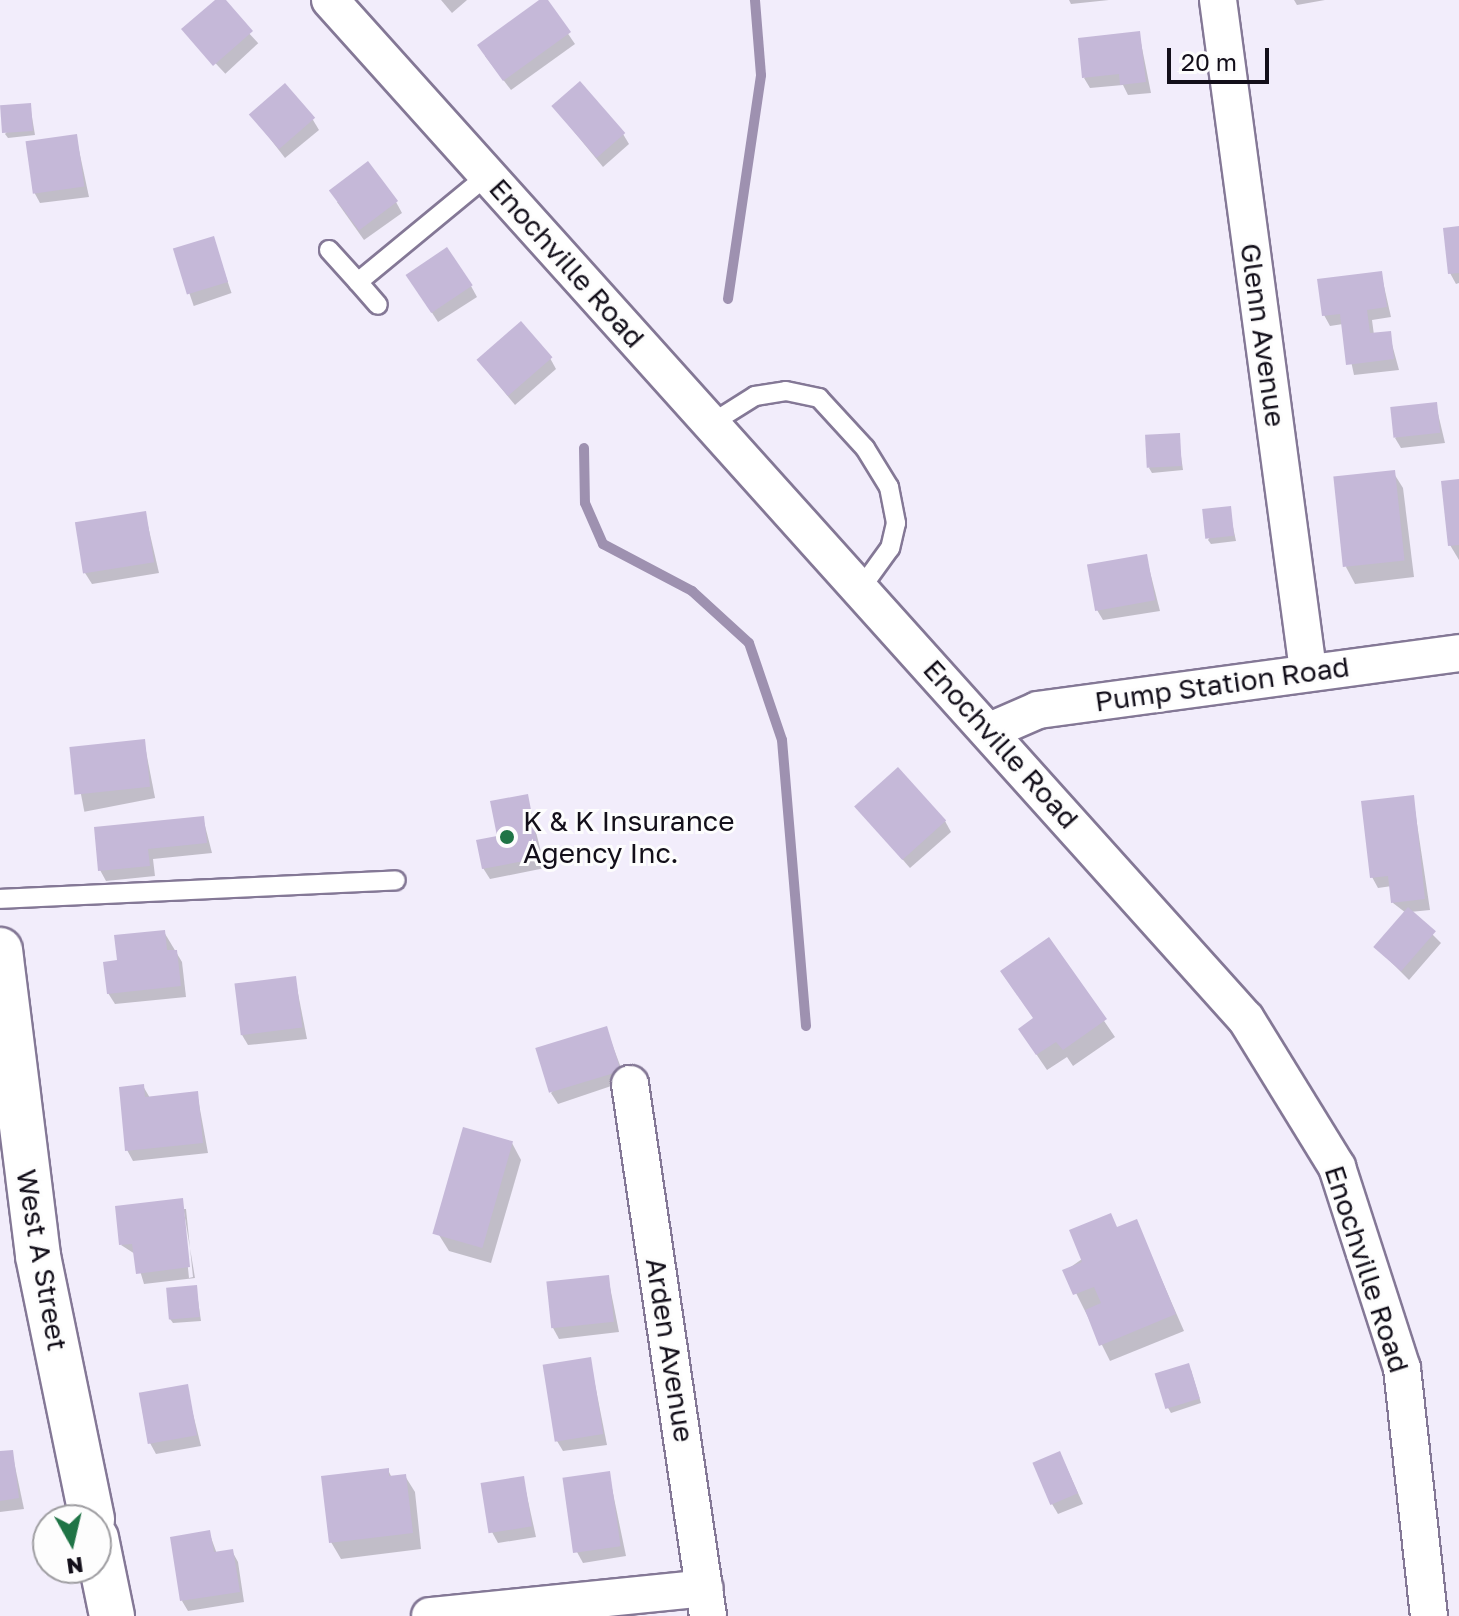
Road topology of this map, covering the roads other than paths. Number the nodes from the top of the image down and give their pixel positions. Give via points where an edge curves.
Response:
1 (330, 0) edge
2 (1218, 0) edge
3 (488, 175) junction
4 (329, 250) dead end
5 (358, 282) junction
6 (378, 305) dead end
7 (712, 423) junction
8 (861, 588) junction
9 (1459, 653) edge
10 (1308, 670) junction
11 (990, 731) junction
12 (396, 880) dead end
13 (0, 899) edge
14 (0, 950) edge
15 (630, 1084) dead end
16 (89, 1504) edge
17 (105, 1584) edge
18 (706, 1602) edge
19 (112, 1616) edge
20 (430, 1616) edge
21 (1429, 1616) edge

1 - 3 street, Enochville Road
2 - 10 street, Glenn Avenue
3 - 5 lane
3 - 7 street, Enochville Road
4 - 5 lane
5 - 6 lane
7 - 8 street, Enochville Road
7 - 8 lane via 755,396 786,391 819,398 865,448 889,487 896,523 890,548
8 - 11 street, Enochville Road
9 - 10 street, Pump Station Road
10 - 11 street, Pump Station Road via 1038,710
11 - 21 street, Enochville Road via 1246,1019 1337,1167 1402,1368
12 - 13 lane
14 - 16 street, West A Street via 38,1256
15 - 18 street, Arden Avenue
17 - 19 street
18 - 20 street

